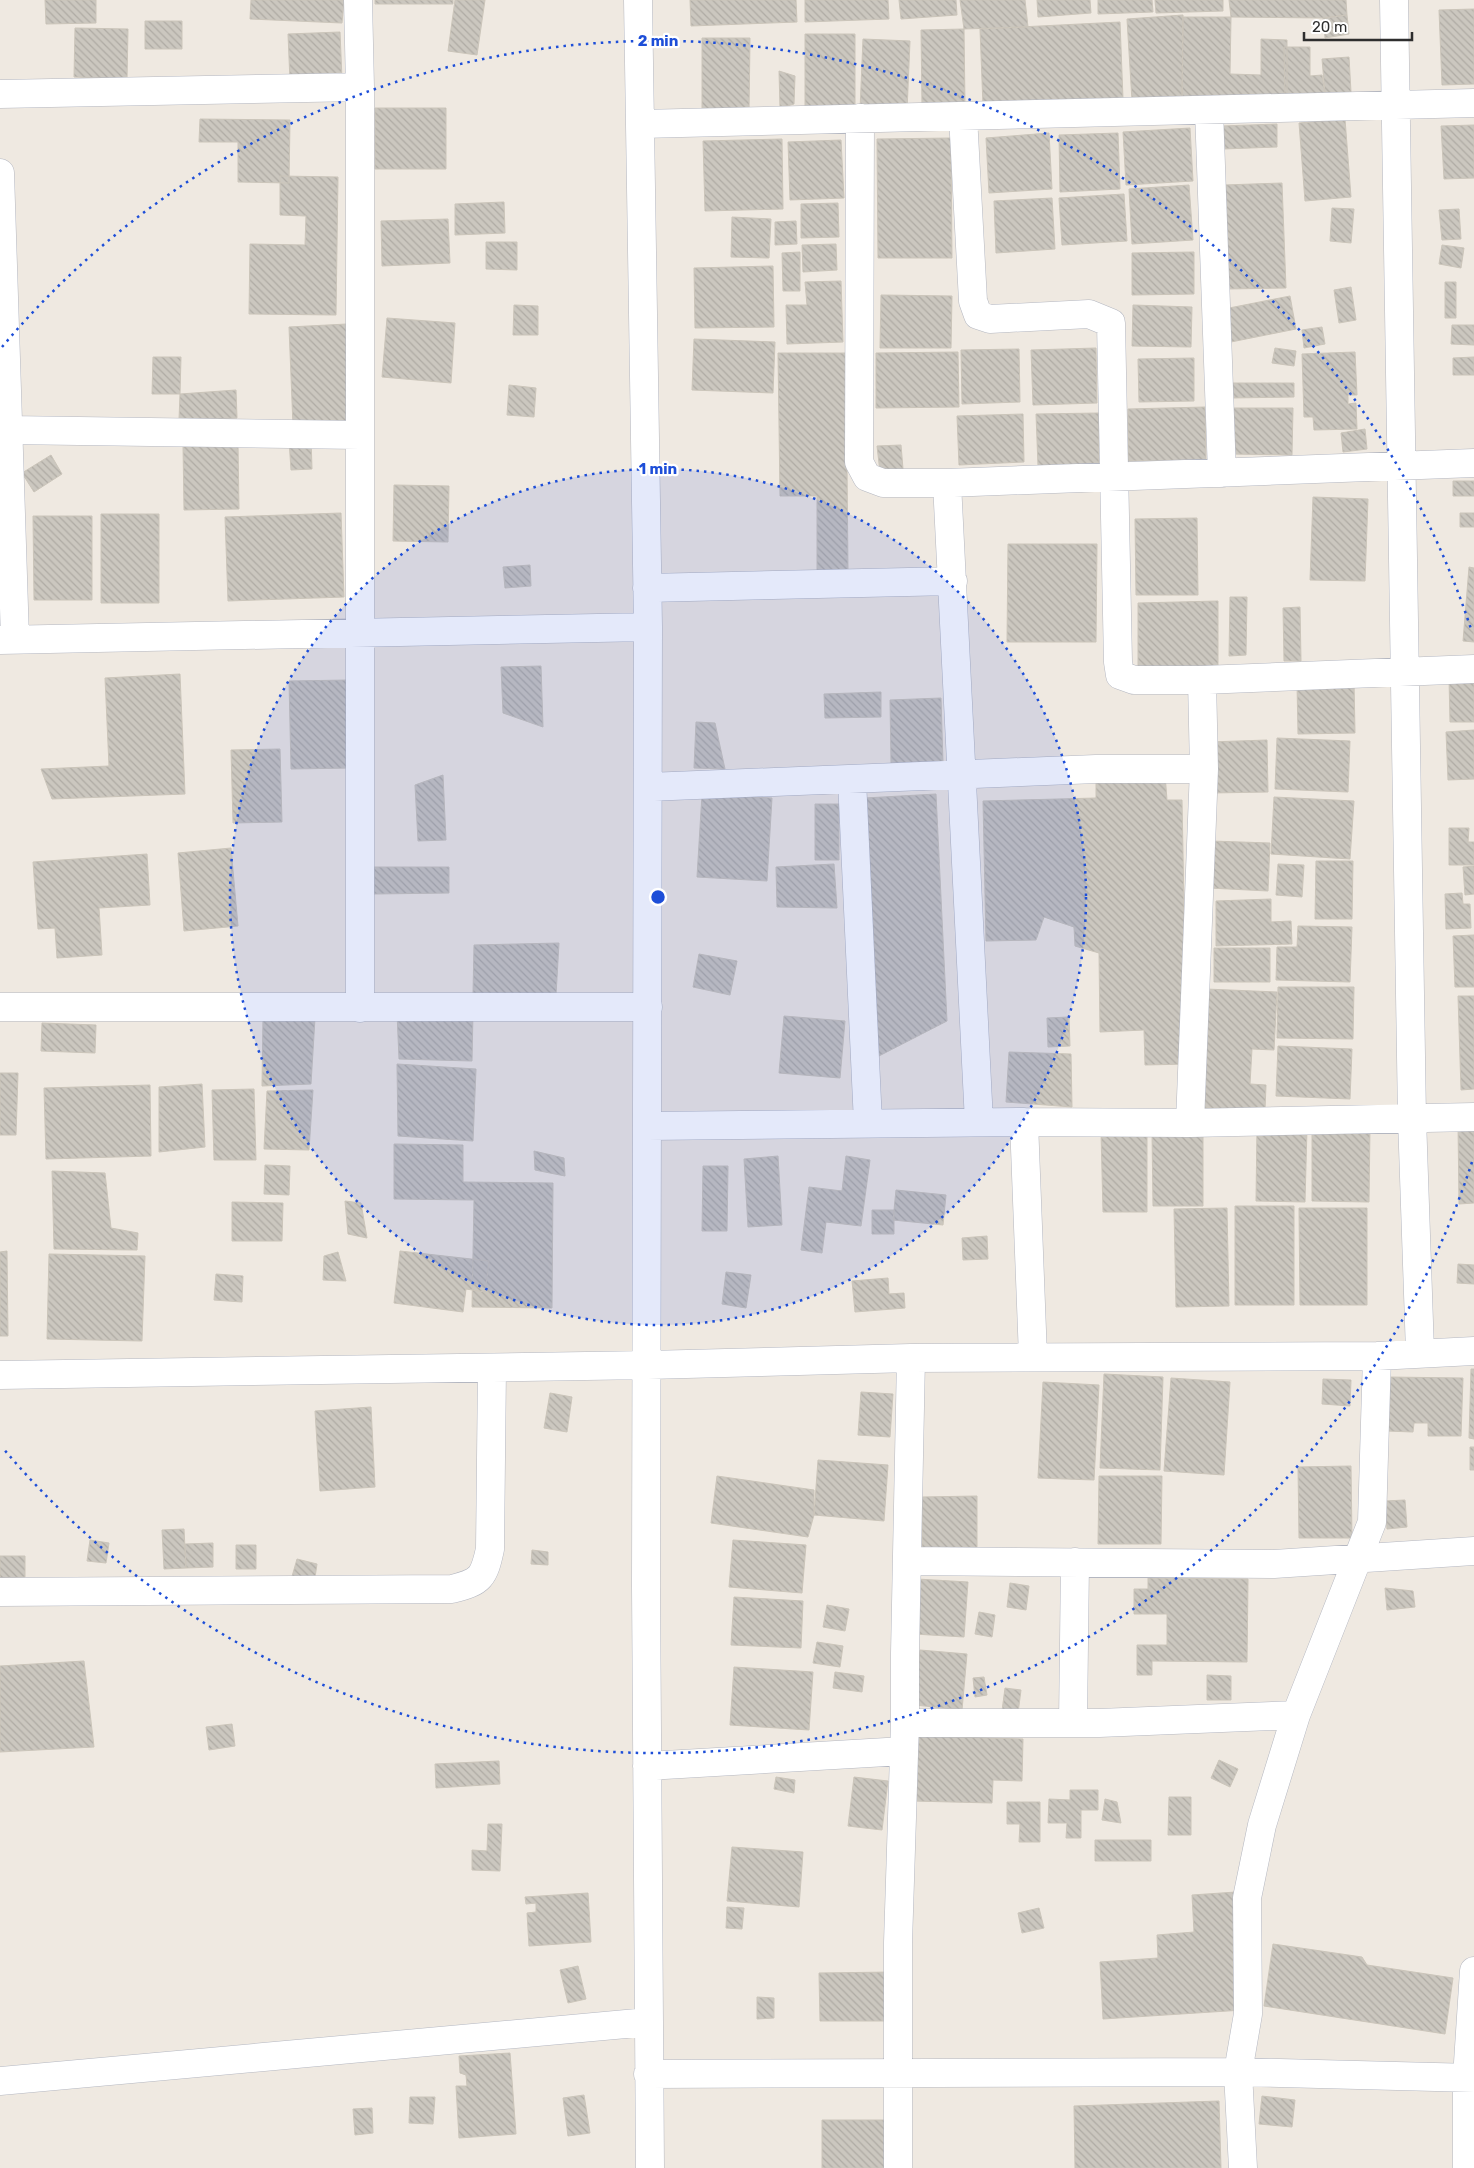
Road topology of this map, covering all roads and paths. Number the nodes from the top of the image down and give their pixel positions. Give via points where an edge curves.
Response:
1 (358, 0) edge
2 (638, 0) edge
3 (1394, 0) edge
4 (360, 87) junction
5 (0, 94) edge
6 (1474, 103) edge
7 (1395, 106) junction
8 (1209, 110) junction
9 (963, 116) junction
10 (860, 118) junction
11 (641, 124) junction
12 (0, 173) edge
13 (3, 357) edge
14 (8, 430) junction
15 (360, 435) junction
16 (1474, 463) edge
17 (1401, 467) junction
18 (1222, 473) junction
19 (1114, 477) junction
20 (947, 483) junction
21 (953, 581) junction
22 (647, 588) junction
23 (648, 627) junction
24 (359, 633) junction
25 (7, 640) edge
26 (1474, 669) edge
27 (1404, 670) junction
28 (1202, 680) junction
29 (1204, 769) junction
30 (963, 776) junction
31 (852, 780) junction
32 (648, 787) junction
33 (648, 1006) junction
34 (0, 1007) edge
35 (360, 1008) junction
36 (1412, 1118) junction
37 (1474, 1118) edge
38 (979, 1122) junction
39 (1024, 1122) junction
40 (868, 1123) junction
41 (1190, 1123) junction
42 (648, 1126) junction
43 (1474, 1351) edge
44 (1420, 1352) junction
45 (1378, 1356) junction
46 (1033, 1357) junction
47 (911, 1358) junction
48 (648, 1365) junction
49 (492, 1368) junction
50 (0, 1375) edge
51 (1474, 1551) edge
52 (1359, 1558) junction
53 (907, 1561) junction
54 (1075, 1562) junction
55 (0, 1592) edge
56 (1296, 1715) junction
57 (906, 1723) junction
58 (1073, 1723) junction
59 (904, 1751) junction
60 (647, 1766) junction
61 (1474, 1972) edge
62 (648, 2022) junction
63 (897, 2072) junction
64 (1238, 2072) junction
65 (648, 2074) junction
66 (1470, 2078) edge
67 (0, 2081) edge
68 (650, 2168) edge
69 (898, 2168) edge
70 (1243, 2168) edge
71 (1467, 2168) edge

1 - 4 street
2 - 11 street
3 - 7 street
4 - 5 street
4 - 15 street
6 - 7 street
7 - 8 street
7 - 17 street
8 - 9 street
8 - 18 street
9 - 10 street
9 - 19 street via 973,301 978,315 990,319 1089,314 1111,323
10 - 11 street
10 - 20 street via 858,462 867,477 883,483
11 - 22 street
12 - 13 street
13 - 14 street
14 - 15 street
14 - 25 street
15 - 24 street
16 - 17 street
17 - 18 street
17 - 27 street
18 - 19 street
19 - 20 street
19 - 28 street via 1120,675 1134,680
20 - 21 street
21 - 22 street
21 - 30 street
22 - 23 street
23 - 24 street
23 - 32 street
24 - 25 street
24 - 35 street
26 - 27 street
27 - 28 street
27 - 36 street
28 - 29 street
29 - 30 street via 1096,769
29 - 41 street
30 - 31 street
30 - 38 street
31 - 32 street
31 - 40 street
32 - 33 street
33 - 35 street
33 - 42 street
34 - 35 street
36 - 37 street
36 - 41 street
36 - 44 street
38 - 39 street
38 - 40 street
39 - 41 street
39 - 46 street
40 - 42 street
42 - 48 street
43 - 44 street
44 - 45 street
45 - 46 street
45 - 52 street via 1372,1522
46 - 47 street
47 - 48 street
47 - 53 street
48 - 49 street
48 - 60 street
49 - 50 street
49 - 55 street via 490,1549 485,1572 473,1584 452,1589
51 - 52 street
52 - 54 street via 1274,1564
52 - 56 street
53 - 54 street
53 - 57 street
54 - 58 street
56 - 58 street
56 - 64 street via 1262,1825 1247,1898 1248,2014
57 - 58 street
57 - 59 street
59 - 60 street
59 - 63 street via 899,1858
60 - 62 street
61 - 66 street
62 - 65 street
62 - 67 street
63 - 64 street
63 - 65 street
63 - 69 street
64 - 66 street
64 - 70 street
65 - 68 street
66 - 71 street

